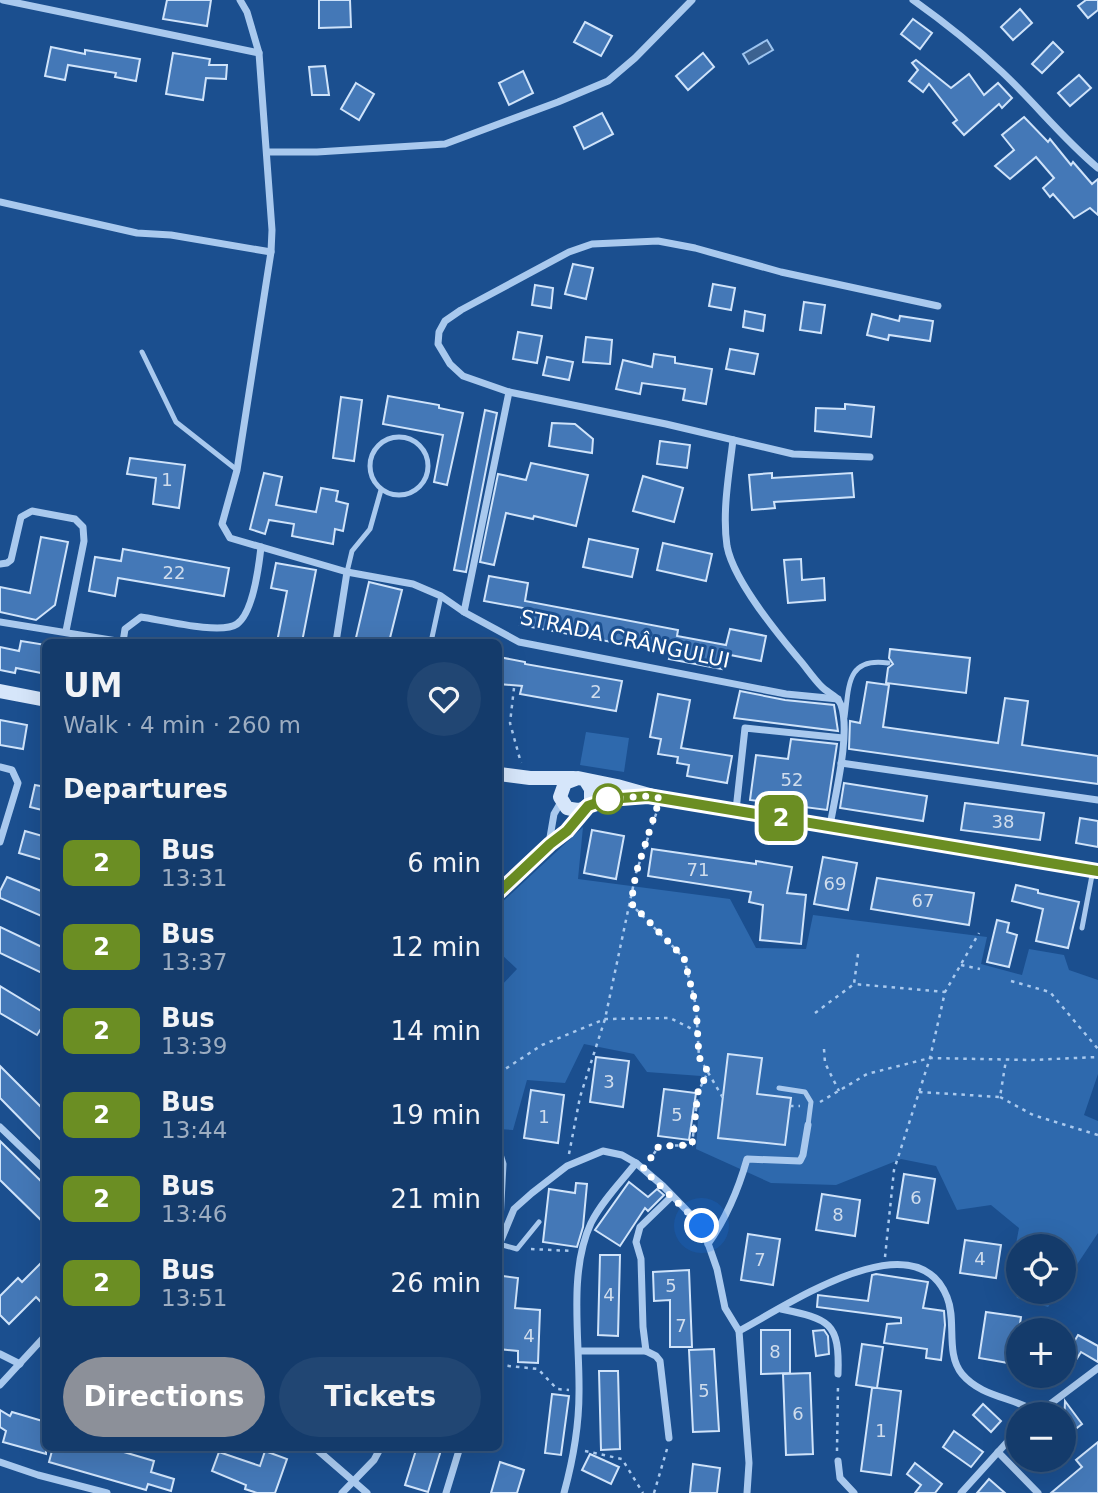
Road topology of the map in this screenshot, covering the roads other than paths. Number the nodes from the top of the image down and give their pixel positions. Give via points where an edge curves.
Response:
1 (3, 0) edge
2 (240, 0) edge
3 (692, 0) edge
4 (913, 0) edge
5 (259, 52) junction
6 (267, 152) junction
7 (1098, 168) edge
8 (0, 202) edge
9 (271, 252) junction
10 (937, 306) dead end
11 (142, 352) dead end
12 (509, 392) junction
13 (733, 440) junction
14 (870, 457) dead end
15 (237, 470) junction
16 (382, 490) junction
17 (261, 547) junction
18 (0, 564) edge
19 (347, 572) junction
20 (441, 596) junction
21 (464, 612) junction
22 (0, 622) edge
23 (66, 631) junction
24 (108, 639) edge
25 (124, 639) edge
26 (337, 639) edge
27 (432, 639) edge
28 (888, 663) dead end
29 (0, 691) edge
30 (42, 699) edge
31 (838, 699) junction
32 (843, 738) junction
33 (841, 763) junction
34 (0, 767) edge
35 (502, 774) edge
36 (525, 778) junction
37 (580, 780) junction
38 (654, 797) junction
39 (561, 799) junction
40 (1098, 800) edge
41 (586, 807) junction
42 (736, 811) junction
43 (830, 827) junction
44 (0, 842) edge
45 (550, 844) junction
46 (1096, 871) edge
47 (502, 889) edge
48 (1082, 928) dead end
49 (779, 1088) dead end
50 (808, 1125) joint
51 (0, 1127) edge
52 (502, 1161) edge
53 (636, 1163) junction
54 (42, 1167) edge
55 (502, 1184) edge
56 (672, 1196) junction
57 (539, 1222) dead end
58 (502, 1238) edge
59 (708, 1244) junction
60 (502, 1246) edge
61 (780, 1309) junction
62 (739, 1331) junction
63 (42, 1339) edge
64 (579, 1351) junction
65 (646, 1351) junction
66 (0, 1354) edge
67 (20, 1364) junction
68 (1098, 1368) edge
69 (838, 1374) road end
70 (0, 1385) edge
71 (1015, 1402) edge
72 (1053, 1402) edge
73 (670, 1438) road end
74 (1006, 1443) edge
75 (319, 1451) edge
76 (379, 1451) edge
77 (459, 1451) edge
78 (998, 1452) junction
79 (0, 1461) edge
80 (838, 1461) road end
81 (354, 1481) junction
82 (107, 1493) edge
83 (342, 1493) edge
84 (367, 1493) edge
85 (446, 1493) edge
86 (564, 1493) edge
87 (747, 1493) edge
88 (854, 1493) edge
89 (961, 1493) edge
90 (1038, 1493) edge

1 - 5 street
2 - 5 street, STRADA CRÂNGULUI
3 - 6 street via 608,81 494,127 445,144
4 - 7 street via 993,64
5 - 6 street, STRADA CRÂNGULUI
6 - 9 street, STRADA CRÂNGULUI
8 - 9 street via 137,233
9 - 15 street, STRADA CRÂNGULUI
10 - 12 street via 658,241 592,244 569,252 445,321 438,344 450,364 463,376
11 - 15 lane via 176,422
12 - 13 street
12 - 21 street
13 - 14 street via 793,454
13 - 31 street via 726,515 733,565 786,644
15 - 17 street, STRADA CRÂNGULUI via 222,524 230,538
16 - 16 lane via 399,496 417,490 428,475 428,457 417,442 399,436 382,441 371,457 370,475
16 - 19 lane via 370,529 352,551
17 - 19 street, STRADA CRÂNGULUI
17 - 25 street via 247,612 238,623 225,629 141,617 125,629
18 - 23 street via 11,560 21,517 27,513 75,519 83,527 85,541
19 - 20 street, STRADA CRÂNGULUI via 413,584
19 - 26 street
20 - 21 street, STRADA CRÂNGULUI
20 - 27 lane
21 - 31 street, STRADA CRÂNGULUI via 519,642 773,691
22 - 23 street
23 - 24 street
28 - 32 lane via 871,661 856,670 850,681
29 - 30 main road
31 - 32 street via 844,718
32 - 33 street
32 - 42 street via 745,728
33 - 40 street
33 - 43 street
34 - 44 street via 12,769 18,783
35 - 36 main road
36 - 37 main road
36 - 39 main road
37 - 38 main road
37 - 39 main road via 565,783
37 - 41 main road via 592,793
38 - 41 main road via 608,799
38 - 42 main road
39 - 41 main road via 576,811
39 - 45 street via 550,829
41 - 45 street
42 - 43 main road
43 - 46 main road
45 - 47 street
46 - 48 lane
49 - 50 lane via 805,1092 811,1102
50 - 59 street via 800,1161 747,1159 724,1222
51 - 54 street
52 - 55 street
53 - 56 street
53 - 58 street via 603,1152 567,1166 514,1209
53 - 64 street via 592,1222 582,1247
56 - 59 street via 702,1226
56 - 65 street via 640,1227 636,1241
57 - 60 lane via 517,1249
59 - 62 street via 725,1308
61 - 62 street
61 - 69 street via 817,1317 833,1329
61 - 71 street via 857,1271 884,1264 908,1265 932,1275 947,1296 953,1355 961,1373 979,1389
62 - 87 street via 750,1463
63 - 67 street
64 - 65 street
64 - 86 street via 575,1450
65 - 73 street via 660,1361
66 - 67 street
67 - 70 street
68 - 72 street
74 - 78 street
75 - 81 street
76 - 81 street
77 - 85 street
78 - 89 street
78 - 90 street
79 - 82 street
80 - 88 street via 840,1478
81 - 83 street
81 - 84 street

